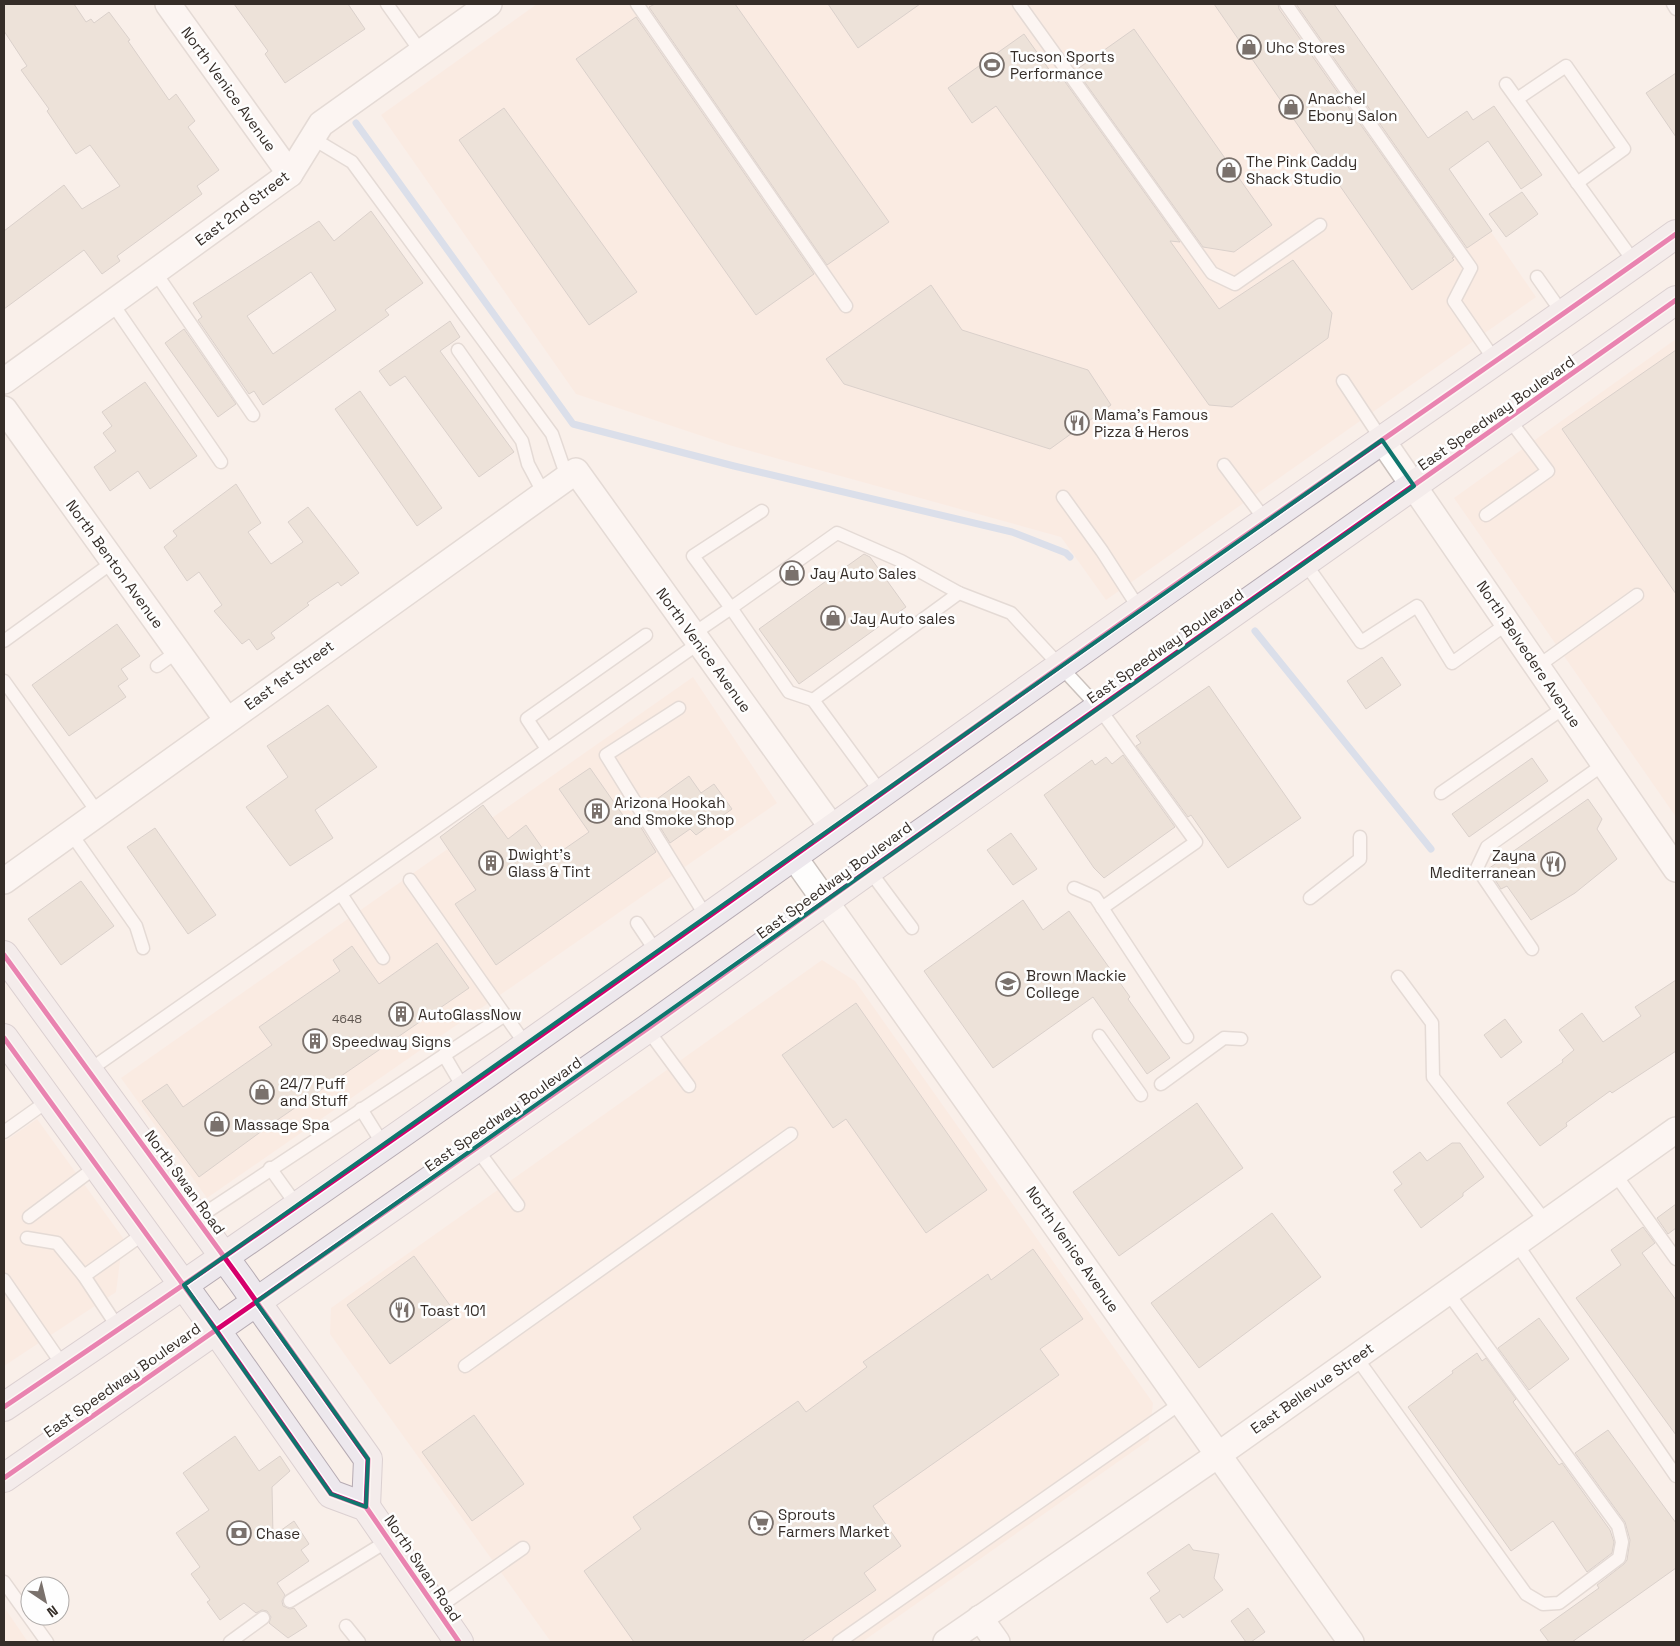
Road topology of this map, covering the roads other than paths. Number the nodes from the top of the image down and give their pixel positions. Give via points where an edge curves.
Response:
1 (168, 4) edge
2 (387, 4) edge
3 (489, 4) edge
4 (637, 4) edge
5 (1019, 4) edge
6 (1286, 4) edge
7 (1673, 4) edge
8 (1676, 9) edge
9 (421, 52) junction
10 (1506, 84) dead end
11 (1517, 99) junction
12 (312, 138) junction
13 (290, 174) junction
14 (1578, 183) junction
15 (1320, 225) dead end
16 (1676, 234) edge
17 (1635, 263) junction
18 (155, 272) junction
19 (1537, 277) dead end
20 (1676, 300) edge
21 (112, 303) junction
22 (846, 306) dead end
23 (1564, 314) junction
24 (458, 350) dead end
25 (1496, 362) junction
26 (4, 381) edge
27 (1343, 381) dead end
28 (4, 409) edge
29 (253, 415) dead end
30 (1509, 419) junction
31 (1382, 440) junction
32 (221, 462) dead end
33 (1224, 465) dead end
34 (571, 474) junction
35 (1414, 486) junction
36 (544, 494) junction
37 (1063, 497) dead end
38 (762, 511) dead end
39 (1486, 515) dead end
40 (1266, 521) junction
41 (113, 562) junction
42 (1305, 563) junction
43 (959, 593) junction
44 (1637, 595) dead end
45 (731, 608) junction
46 (1140, 610) junction
47 (1508, 623) junction
48 (646, 635) dead end
49 (696, 639) junction
50 (4, 641) edge
51 (178, 651) junction
52 (157, 666) dead end
53 (1538, 666) junction
54 (1060, 667) junction
55 (4, 681) edge
56 (813, 700) junction
57 (1565, 706) junction
58 (679, 708) dead end
59 (1099, 708) junction
60 (227, 720) junction
61 (547, 749) junction
62 (1604, 764) junction
63 (1441, 793) dead end
64 (882, 794) junction
65 (98, 813) junction
66 (832, 829) junction
67 (70, 832) junction
68 (1360, 837) dead end
69 (794, 857) junction
70 (1676, 867) edge
71 (869, 870) junction
72 (410, 880) dead end
73 (4, 881) edge
74 (1074, 888) dead end
75 (341, 894) junction
76 (1310, 898) dead end
77 (825, 902) junction
78 (1102, 908) junction
79 (707, 918) junction
80 (637, 923) dead end
81 (912, 928) dead end
82 (143, 948) dead end
83 (1532, 949) dead end
84 (658, 953) junction
85 (4, 954) edge
86 (383, 958) dead end
87 (1398, 977) dead end
88 (504, 1015) junction
89 (647, 1029) junction
90 (1099, 1036) dead end
91 (1187, 1037) dead end
92 (4, 1038) edge
93 (1240, 1039) dead end
94 (526, 1046) junction
95 (444, 1055) junction
96 (88, 1070) junction
97 (1161, 1084) dead end
98 (689, 1086) dead end
99 (464, 1089) junction
100 (1140, 1095) dead end
101 (49, 1100) junction
102 (361, 1109) junction
103 (1676, 1130) edge
104 (4, 1132) edge
105 (791, 1134) dead end
106 (384, 1146) junction
107 (476, 1148) junction
108 (97, 1166) junction
109 (270, 1168) junction
110 (1615, 1174) junction
111 (518, 1205) dead end
112 (298, 1207) junction
113 (28, 1217) dead end
114 (196, 1219) junction
115 (1546, 1222) junction
116 (146, 1232) junction
117 (26, 1238) dead end
118 (1516, 1244) junction
119 (224, 1258) junction
120 (1676, 1259) edge
121 (84, 1276) junction
122 (4, 1280) edge
123 (184, 1286) junction
124 (1448, 1293) junction
125 (256, 1302) junction
126 (119, 1329) junction
127 (216, 1330) junction
128 (1356, 1357) junction
129 (465, 1366) dead end
130 (64, 1367) junction
131 (1181, 1403) junction
132 (4, 1407) edge
133 (1218, 1455) junction
134 (1676, 1476) edge
135 (4, 1478) edge
136 (366, 1507) junction
137 (389, 1540) junction
138 (523, 1548) dead end
139 (4, 1582) edge
140 (290, 1601) dead end
141 (436, 1610) junction
142 (263, 1618) dead end
143 (980, 1618) junction
144 (346, 1626) dead end
145 (452, 1640) edge
146 (47, 1642) edge
147 (230, 1642) edge
148 (359, 1642) edge
149 (839, 1642) edge
150 (946, 1642) edge
151 (997, 1642) edge
152 (1351, 1642) edge

1 - 13 street, North Venice Avenue
2 - 9 lane
3 - 9 street, East 2nd Street
4 - 22 lane
5 - 15 lane via 1212,273 1234,284
6 - 25 lane via 1471,268 1454,300
7 - 8 lane
9 - 12 street, East 2nd Street via 321,124
10 - 11 lane
11 - 14 lane
11 - 14 lane via 1566,66 1624,149
12 - 13 street, East 2nd Street
12 - 34 lane via 352,162 552,434
13 - 18 street, East 2nd Street
14 - 17 lane
16 - 17 main road
17 - 23 main road
18 - 21 street, East 2nd Street
18 - 29 lane
19 - 23 lane
20 - 30 main road, East Speedway Boulevard
21 - 26 street, East 2nd Street
21 - 32 lane
23 - 25 main road
24 - 36 lane via 522,441 528,464
25 - 31 main road
27 - 31 lane
28 - 41 street, North Benton Avenue
30 - 35 main road, East Speedway Boulevard
30 - 39 lane via 1548,471
31 - 35 street, North Belvedere Avenue
31 - 40 main road
33 - 40 lane
34 - 36 street, East 1st Street
34 - 49 street, North Venice Avenue
35 - 42 main road, East Speedway Boulevard
35 - 47 street, North Belvedere Avenue
36 - 60 street, East 1st Street
37 - 46 lane
38 - 45 lane via 693,556
40 - 46 main road
41 - 50 lane
41 - 51 street, North Benton Avenue
42 - 47 lane via 1361,642 1417,606 1452,663
42 - 59 main road, East Speedway Boulevard
43 - 45 lane via 901,561 837,533
43 - 54 lane via 1011,613
43 - 56 lane
44 - 53 lane
45 - 49 lane
45 - 56 lane via 789,692
46 - 54 main road
47 - 53 street, North Belvedere Avenue
48 - 61 lane via 527,720
49 - 61 lane
49 - 66 street, North Venice Avenue
51 - 52 lane
51 - 60 street, North Benton Avenue
53 - 57 street, North Belvedere Avenue
54 - 59 lane
54 - 64 main road
55 - 65 lane
56 - 64 lane
57 - 62 street, North Belvedere Avenue
57 - 63 lane
58 - 79 lane via 606,755
59 - 71 main road, East Speedway Boulevard
59 - 78 lane via 1196,842
60 - 65 street, East 1st Street
61 - 75 lane
62 - 70 street, North Belvedere Avenue
62 - 83 lane via 1487,847 1477,868
64 - 66 main road
65 - 67 street, East 1st Street
66 - 69 main road
67 - 73 street, East 1st Street
67 - 82 lane via 136,926
68 - 76 lane via 1360,859
69 - 77 street, North Venice Avenue
69 - 79 main road
71 - 77 main road, East Speedway Boulevard
71 - 81 lane
72 - 88 lane
74 - 78 lane via 1095,897
75 - 86 lane
75 - 96 lane
77 - 89 main road, East Speedway Boulevard
77 - 131 street, North Venice Avenue
78 - 91 lane
79 - 84 main road
80 - 84 lane
84 - 94 main road
85 - 96 main road, North Swan Road
87 - 115 lane via 1432,1023 1433,1077
88 - 94 lane
88 - 95 lane
89 - 98 lane
89 - 107 main road, East Speedway Boulevard
90 - 100 lane
92 - 101 main road, North Swan Road
93 - 97 lane via 1224,1038
94 - 99 main road
95 - 99 lane
95 - 102 lane
96 - 114 main road, North Swan Road
99 - 106 main road
101 - 104 lane
101 - 108 main road, North Swan Road
102 - 106 lane
102 - 109 lane
103 - 110 street, East Bellevue Street
105 - 129 lane
106 - 112 main road
107 - 111 lane
107 - 125 main road, East Speedway Boulevard
108 - 113 lane
108 - 116 main road, North Swan Road
109 - 112 lane
109 - 114 lane
110 - 115 street, East Bellevue Street
110 - 120 lane
112 - 119 main road
114 - 119 main road, North Swan Road
115 - 118 street, East Bellevue Street
116 - 121 lane
116 - 123 main road, North Swan Road
117 - 121 lane via 57,1243
118 - 124 street, East Bellevue Street
118 - 134 lane
119 - 123 main road
119 - 125 main road, North Swan Road
121 - 126 lane
122 - 130 lane
123 - 126 main road
123 - 127 main road, North Swan Road
124 - 128 street, East Bellevue Street
124 - 128 lane via 1618,1526 1622,1542 1619,1558 1559,1603 1543,1604 1526,1594
125 - 127 main road, East Speedway Boulevard
125 - 136 main road, North Swan Road via 368,1459
126 - 130 main road
127 - 135 main road, East Speedway Boulevard
127 - 136 main road, North Swan Road via 331,1494
128 - 133 street, East Bellevue Street
130 - 132 main road
131 - 133 street, North Venice Avenue
131 - 149 lane
133 - 143 street, East Bellevue Street
133 - 152 street, North Venice Avenue
136 - 137 main road, North Swan Road
137 - 140 lane
137 - 141 main road, North Swan Road
138 - 141 lane
139 - 146 lane
141 - 145 main road, North Swan Road
142 - 147 lane
143 - 150 street, East Bellevue Street
143 - 151 street
144 - 148 lane

